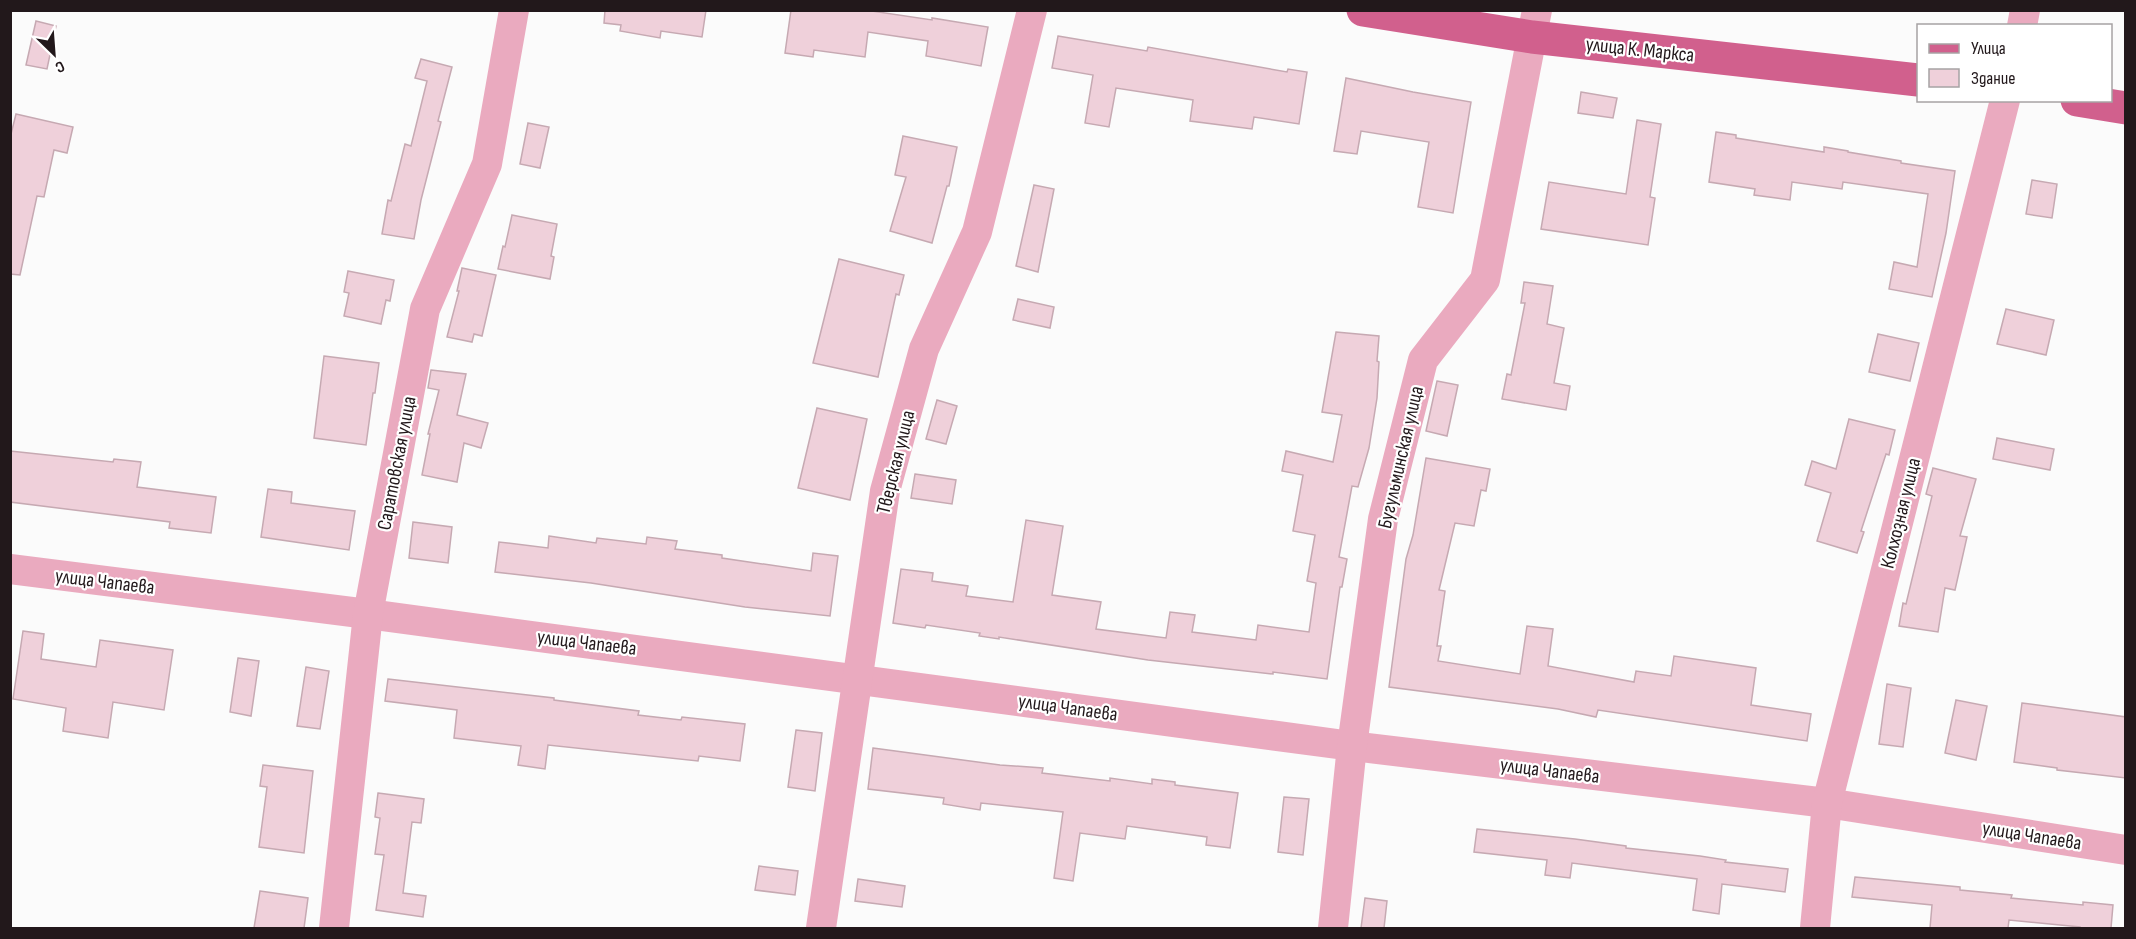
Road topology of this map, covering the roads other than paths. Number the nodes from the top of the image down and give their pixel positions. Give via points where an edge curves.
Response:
1 (514, 10) edge
2 (1032, 10) edge
3 (1363, 10) edge
4 (1534, 24) edge
5 (1917, 80) edge
6 (2005, 102) edge
7 (2089, 102) edge
8 (2126, 108) edge
9 (10, 569) edge
10 (368, 614) junction
11 (856, 678) junction
12 (1352, 746) junction
13 (1827, 803) junction
14 (2126, 850) edge
15 (334, 928) edge
16 (821, 928) edge
17 (1333, 928) edge
18 (1815, 928) edge

1 - 10 street, Саратовская улица via 487,164 425,309
2 - 11 street, Тверская улица via 977,232 924,349 888,480
3 - 4 main road, улица К. Маркса
4 - 5 main road, улица К. Маркса
4 - 12 street, Бугульминская улица via 1485,280 1423,360 1383,519
6 - 13 street, Колхозная улица
7 - 8 main road
9 - 10 street, улица Чапаева
10 - 11 street, улица Чапаева
10 - 15 street, Саратовская улица
11 - 12 street, улица Чапаева
11 - 16 street, Тверская улица
12 - 13 street, улица Чапаева
12 - 17 street, Бугульминская улица
13 - 14 street, улица Чапаева
13 - 18 street, Колхозная улица

